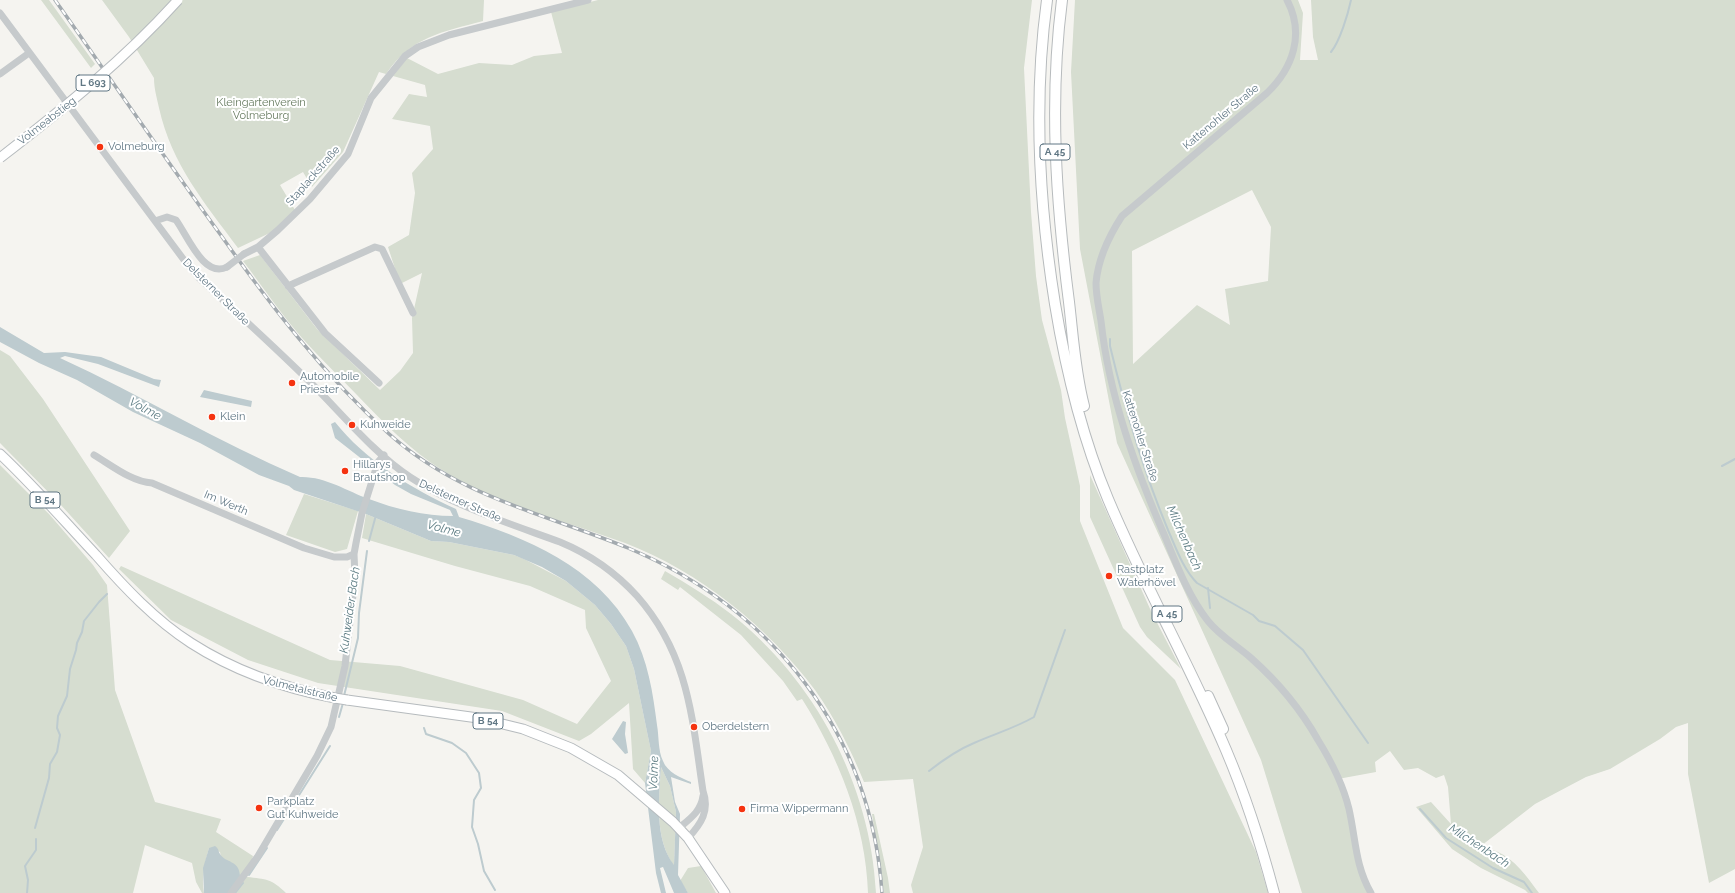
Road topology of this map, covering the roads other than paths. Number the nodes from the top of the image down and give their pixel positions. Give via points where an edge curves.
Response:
1 (178, 0) edge
2 (588, 0) edge
3 (1047, 0) edge
4 (1062, 0) edge
5 (1287, 0) edge
6 (0, 13) edge
7 (29, 53) junction
8 (0, 74) edge
9 (0, 158) edge
10 (155, 221) junction
11 (258, 247) junction
12 (288, 286) junction
13 (413, 313) dead end
14 (379, 383) dead end
15 (0, 454) edge
16 (94, 455) dead end
17 (384, 455) junction
18 (354, 554) junction
19 (703, 791) junction
20 (679, 828) junction
21 (688, 838) junction
22 (231, 893) edge
23 (725, 893) edge
24 (1274, 893) edge
25 (1280, 893) edge
26 (1371, 893) edge

1 - 9 main road, Volmeabstieg / L 693, bridge via 86,89
2 - 11 street, Staplackstraße via 449,35 418,47 405,56 371,98 348,154 310,199
3 - 24 highway, A 45 via 1040,88 1040,170 1056,307 1071,386 1107,496 1225,749 1258,836
4 - 25 highway, A 45 via 1054,134 1060,230 1080,394 1087,422 1113,494 1143,564 1232,747 1262,830
5 - 26 street, Kattenohler Straße via 1294,16 1296,37 1293,55 1284,74 1267,93 1122,216 1101,260 1097,293 1107,360 1123,422 1138,470 1173,556 1208,621 1280,685 1318,739 1344,794 1358,866
6 - 7 street, Delsterner Straße
7 - 8 street
7 - 10 street, Delsterner Straße
10 - 11 street, Staplackstraße, bridge via 167,217 176,220 203,262 218,270
10 - 17 street, Delsterner Straße via 200,278
11 - 12 street
12 - 13 street via 375,247 382,249
12 - 14 street via 325,333
15 - 20 main road, Volmetalstraße / B 54, bridge via 154,614 190,643 228,664 257,678 301,692 478,718 529,731 598,762 643,795
16 - 18 street, Im Werth via 128,474 304,548 334,557
17 - 18 street via 378,462 362,513
17 - 19 street, Delsterner Straße via 409,477 436,492 572,548 604,566 632,590 658,622 682,673 691,709
18 - 22 street via 355,577 345,666 341,690 326,739 258,856
19 - 20 street, Delsterner Straße via 700,807
19 - 21 street, Delsterner Straße via 706,805 704,816
20 - 21 main road, B 54
21 - 23 main road, B 54

